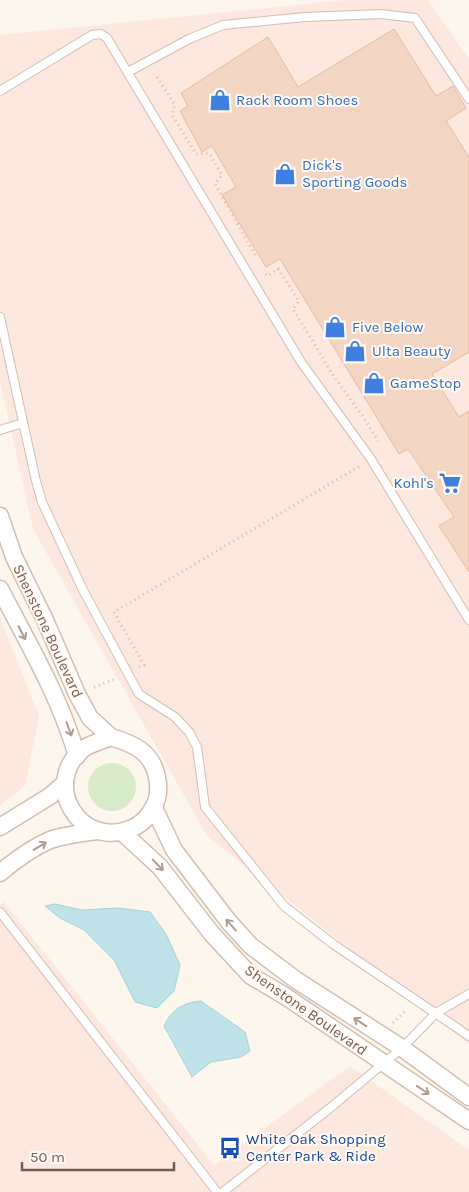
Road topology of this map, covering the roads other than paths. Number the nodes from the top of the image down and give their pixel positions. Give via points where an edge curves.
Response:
1 (128, 72) junction
2 (0, 91) edge
3 (469, 99) edge
4 (0, 317) edge
5 (23, 423) junction
6 (0, 430) edge
7 (0, 516) edge
8 (0, 589) edge
9 (469, 620) edge
10 (111, 738) junction
11 (77, 756) junction
12 (65, 783) junction
13 (154, 808) junction
14 (0, 827) edge
15 (97, 831) junction
16 (122, 832) junction
17 (0, 873) edge
18 (0, 912) edge
19 (469, 994) edge
20 (436, 1013) junction
21 (469, 1036) edge
22 (402, 1048) junction
23 (383, 1062) junction
24 (469, 1096) edge
25 (469, 1121) edge
26 (217, 1192) edge
27 (223, 1192) edge

1 - 2 lane via 107,38 101,34 92,35
1 - 3 lane via 188,39 223,25 381,14 414,18
1 - 9 lane via 302,362 371,459
4 - 5 lane
5 - 6 lane
5 - 20 lane via 42,502 83,590 128,674 140,694 175,717 198,747 205,808 284,906 333,944
7 - 10 street, Shenstone Boulevard via 14,557 77,694 90,718
8 -> 11 street, Shenstone Boulevard via 70,730
10 - 11 street via 91,744
10 - 13 street via 137,747 152,761 159,787
11 - 12 street via 68,770
12 - 14 street
12 - 15 street via 66,798 74,814
13 - 16 street via 145,820
22 -> 13 street, Shenstone Boulevard via 296,980 251,946 174,850
15 - 16 street
17 -> 15 street via 49,841
16 -> 23 street, Shenstone Boulevard via 160,867 212,934 252,976
18 - 26 lane
19 - 20 lane
20 - 21 lane
20 - 22 lane
22 - 23 lane
22 - 24 street, Shenstone Boulevard
23 -> 25 street, Shenstone Boulevard
23 - 27 lane

